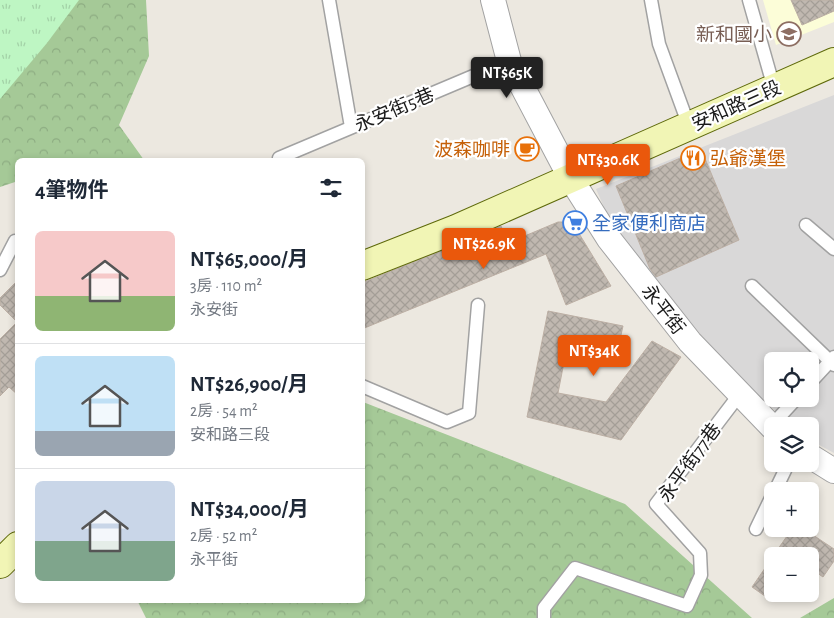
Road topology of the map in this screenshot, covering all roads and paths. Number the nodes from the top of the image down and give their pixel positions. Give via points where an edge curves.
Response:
1 (329, 0) edge
2 (493, 0) edge
3 (651, 0) edge
4 (749, 0) edge
5 (509, 61) junction
6 (834, 62) edge
7 (774, 88) junction
8 (689, 126) junction
9 (351, 127) junction
10 (278, 158) dead end
11 (571, 179) junction
12 (806, 225) dead end
13 (15, 241) dead end
14 (834, 249) edge
15 (365, 265) edge
16 (0, 270) edge
17 (752, 286) dead end
18 (478, 305) dead end
19 (833, 361) edge
20 (819, 374) edge
21 (365, 387) edge
22 (739, 395) junction
23 (789, 407) edge
24 (781, 417) edge
25 (764, 419) edge
26 (819, 462) edge
27 (834, 471) edge
28 (764, 512) edge
29 (756, 529) dead end
30 (15, 549) edge
31 (0, 564) edge
32 (544, 618) edge

1 - 9 lane
2 - 5 street, 永平街
3 - 8 lane via 659,44
4 - 7 lane
5 - 9 lane, 永安街5巷
5 - 11 street, 永平街
6 - 7 main road, 安和路三段
7 - 8 main road, 安和路三段
8 - 11 main road, 安和路三段
9 - 10 lane, 永安街5巷
11 - 15 main road, 安和路三段
11 - 22 street, 永平街 via 609,239 690,342
12 - 14 lane
13 - 16 lane
17 - 19 lane
18 - 21 lane via 469,413 447,422
19 - 20 lane
22 - 25 street, 永平街
22 - 32 lane, 永平街77巷 via 656,504 700,553 701,575 687,606 575,568 544,608
23 - 24 lane
26 - 27 street
28 - 29 lane
30 - 31 main road

